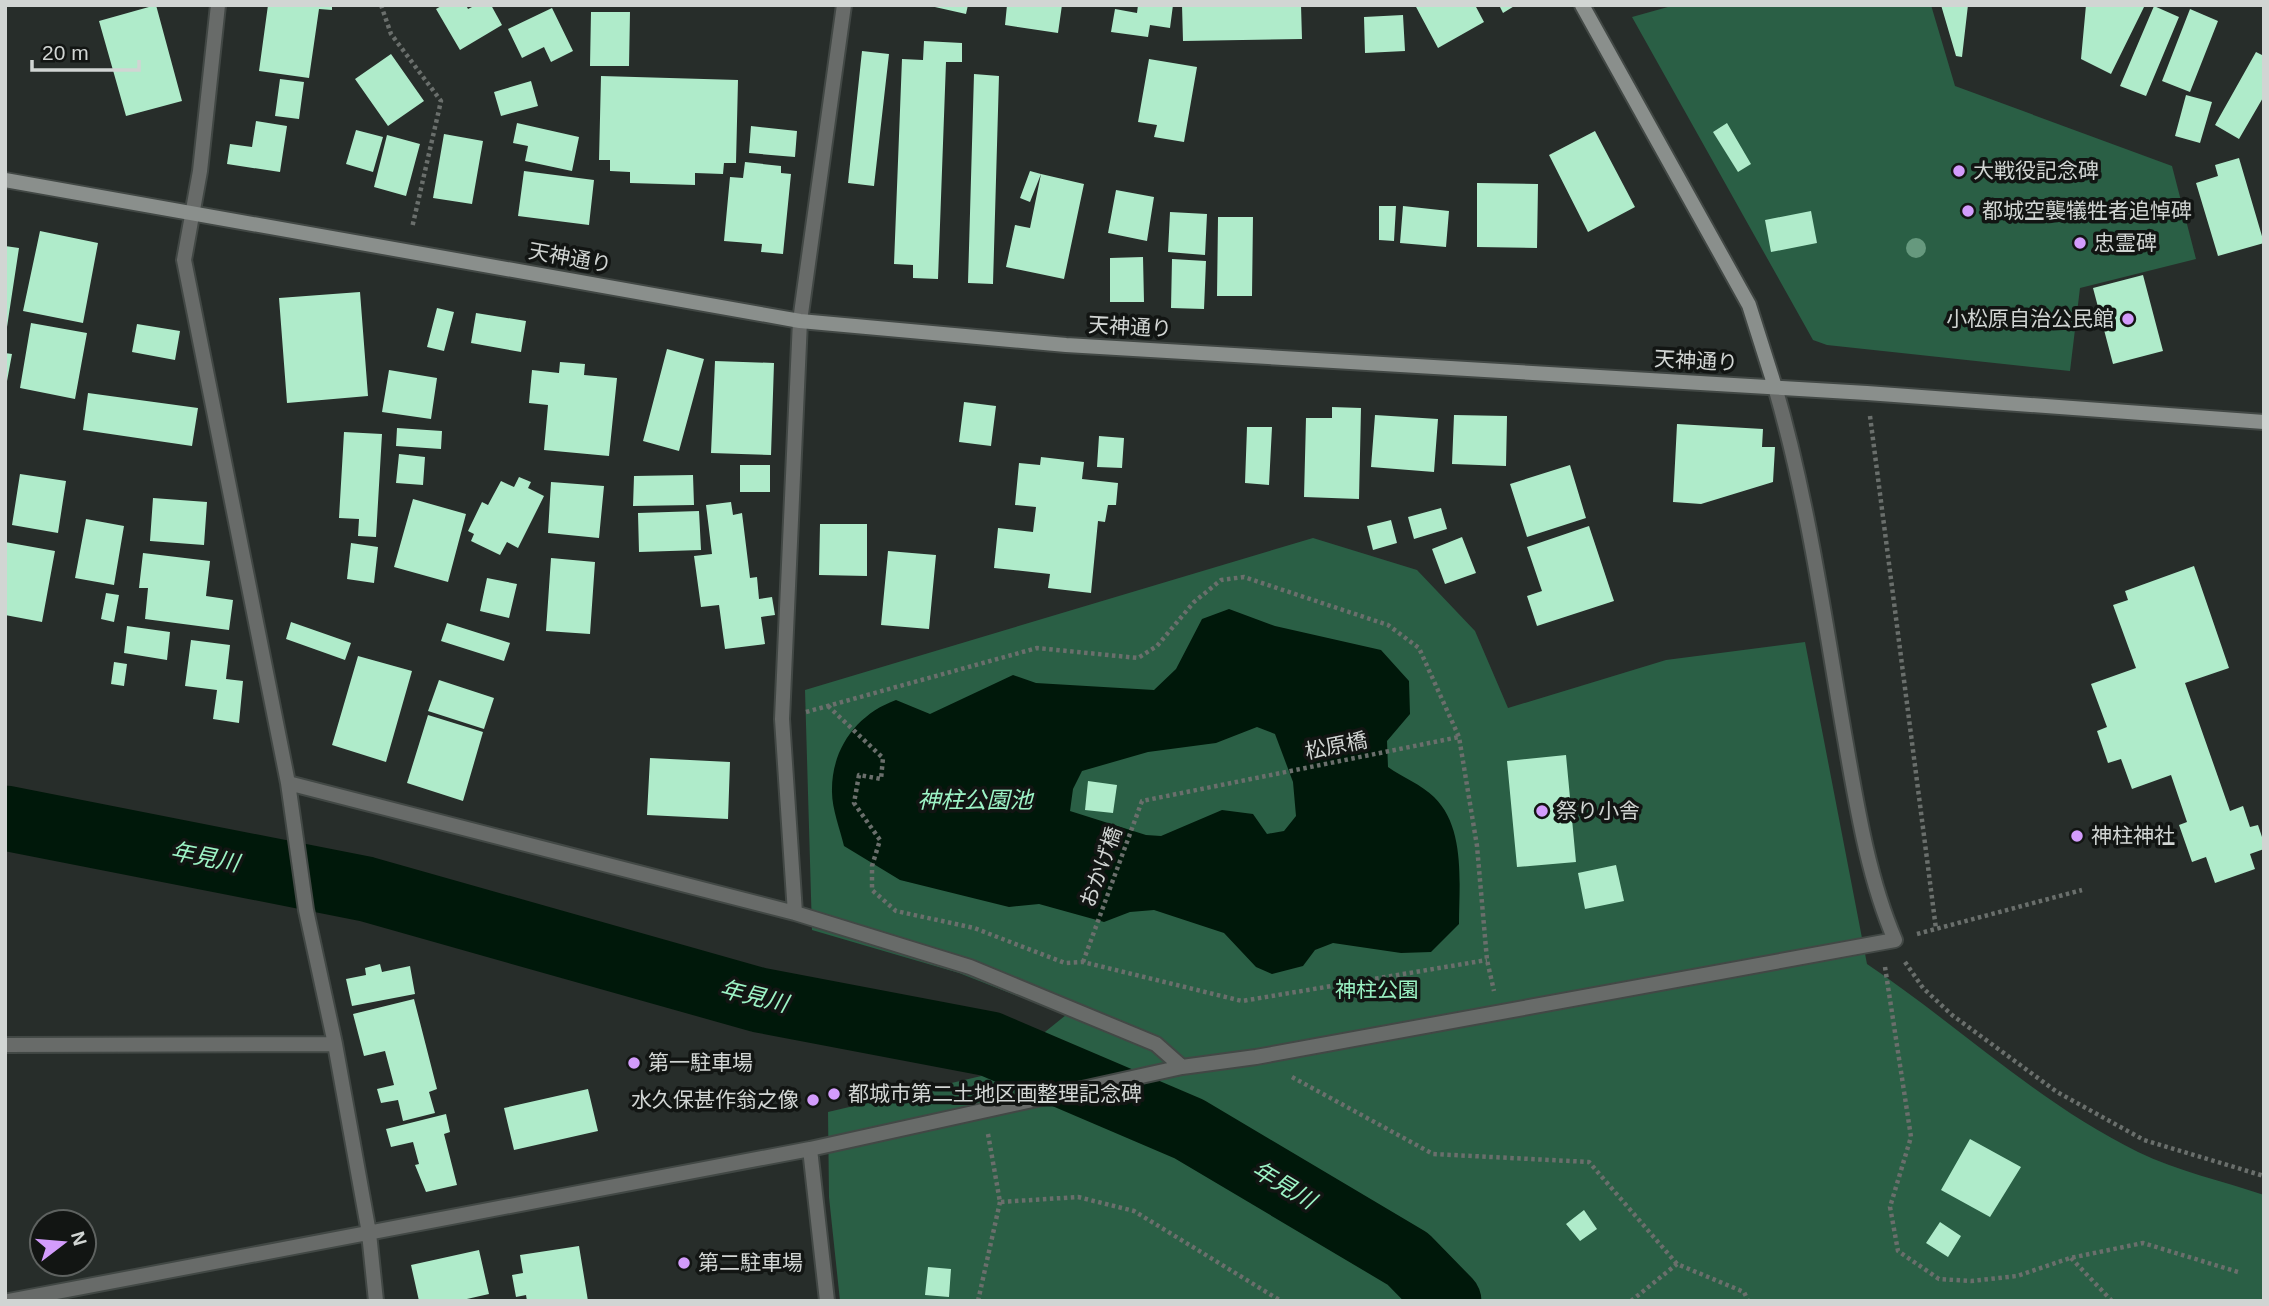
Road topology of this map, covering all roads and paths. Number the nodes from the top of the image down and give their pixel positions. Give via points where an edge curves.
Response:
1 (218, 5) edge
2 (381, 5) edge
3 (844, 5) edge
4 (1581, 5) edge
5 (5, 180) edge
6 (191, 215) junction
7 (407, 250) junction
8 (800, 321) junction
9 (1775, 387) junction
10 (1867, 393) junction
11 (2264, 422) edge
12 (828, 706) junction
13 (782, 719) junction
14 (1459, 737) junction
15 (288, 783) junction
16 (1136, 820) joint
17 (2082, 890) dead end
18 (795, 913) junction
19 (1936, 929) junction
20 (1888, 941) junction
21 (1487, 960) junction
22 (1083, 962) junction
23 (1498, 1012) junction
24 (335, 1044) junction
25 (5, 1045) edge
26 (1256, 1057) junction
27 (1182, 1068) junction
28 (984, 1113) junction
29 (810, 1149) junction
30 (2264, 1177) edge
31 (1000, 1202) junction
32 (369, 1233) junction
33 (2070, 1258) junction
34 (1677, 1264) junction
35 (2238, 1272) dead end
36 (9, 1301) edge
37 (376, 1301) edge
38 (827, 1301) edge
39 (978, 1301) edge
40 (1281, 1301) edge
41 (1631, 1301) edge
42 (1748, 1301) edge
43 (2112, 1301) edge

1 - 6 street
2 - 7 path via 391,34 441,101
3 - 8 street
4 - 9 street via 1749,305
5 - 6 street, 天神通り
6 - 7 street, 天神通り
6 - 15 street via 184,260
7 - 8 street, 天神通り
8 - 9 street, 天神通り via 1066,345
8 - 13 street
9 - 10 street, 天神通り
9 - 20 street via 1797,461 1852,776
10 - 11 street, 天神通り
10 - 19 path
12 - 13 path
12 - 14 path via 1037,648 1138,658 1157,646 1194,602 1221,580 1244,576 1388,625 1419,648
12 - 22 path via 883,758 881,779 859,775 854,803 880,840 872,866 872,890 896,911 974,928 1065,963
13 - 18 street
14 - 16 path, 松原橋 via 1142,801
14 - 21 path via 1477,846
15 - 18 street
15 - 24 street via 306,910
16 - 22 path, おかげ橋
17 - 19 path
18 - 27 street via 970,967 1156,1044
19 - 20 path
20 - 23 street
20 - 30 path via 1942,1006 2057,1092 2144,1140
20 - 33 path via 1911,1138 1890,1207 1898,1251 1939,1279 1960,1280 2017,1276
21 - 22 path via 1242,1000
21 - 23 path
23 - 26 street
24 - 25 street
24 - 32 street
26 - 27 street
26 - 34 path via 1433,1154 1590,1162
27 - 28 street
28 - 29 street
28 - 31 path
29 - 32 street
29 - 38 street
31 - 39 path
31 - 40 path via 1077,1197 1134,1211
32 - 36 street
32 - 37 street
33 - 35 path via 2143,1243
33 - 43 path
34 - 41 path
34 - 42 path via 1744,1292

